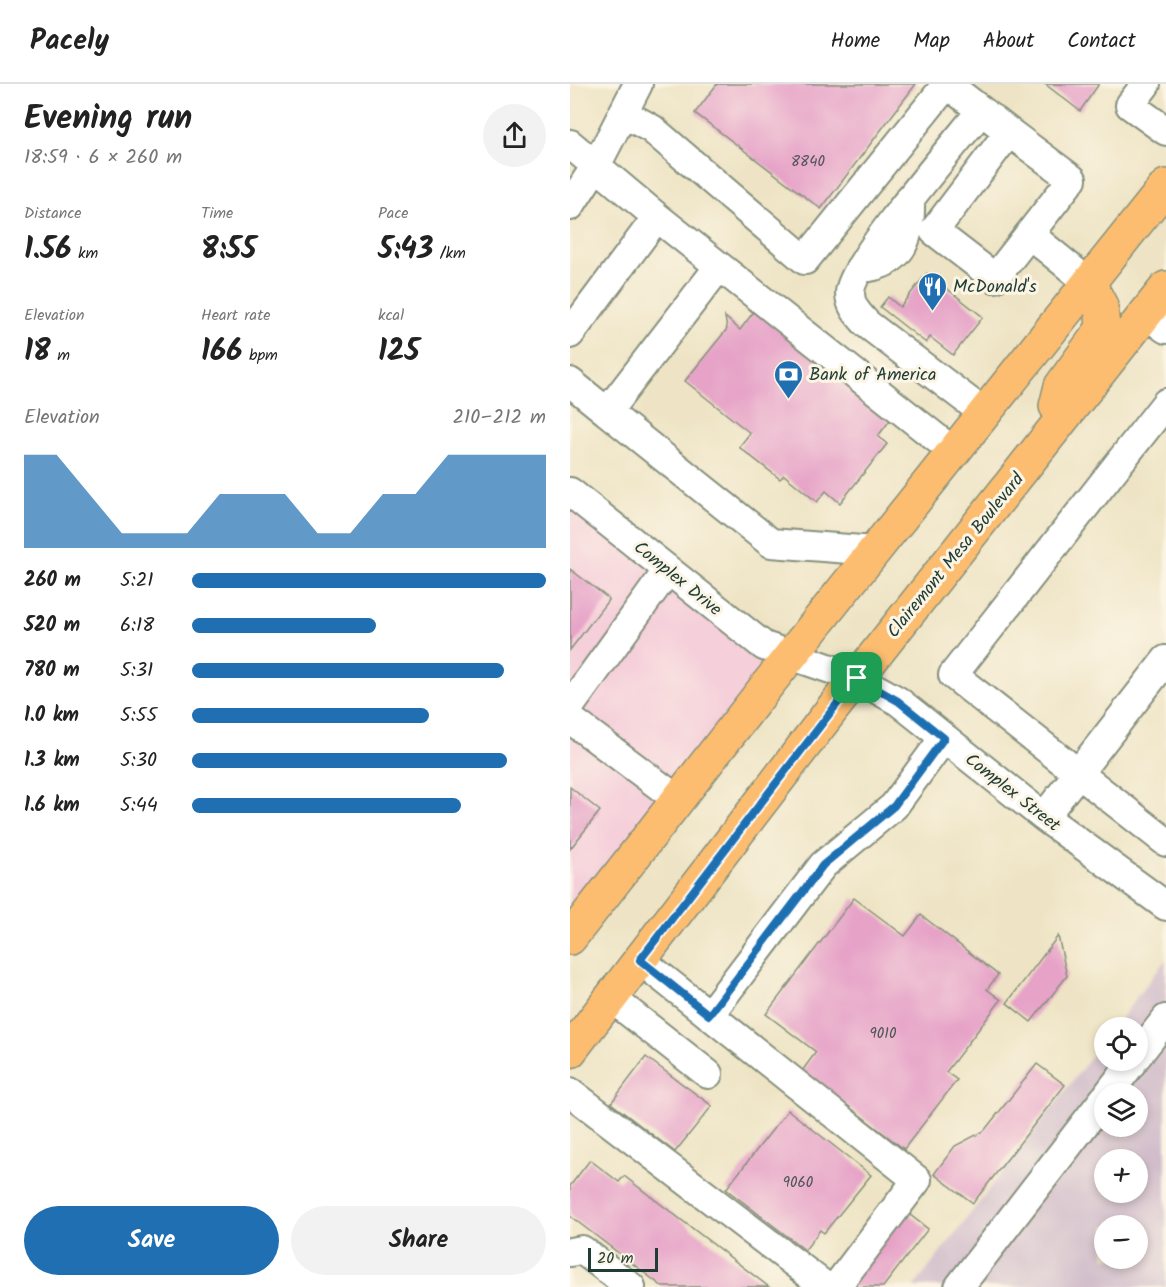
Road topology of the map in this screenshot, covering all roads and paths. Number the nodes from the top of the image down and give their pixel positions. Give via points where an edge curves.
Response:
1 (947, 84) edge
2 (1146, 84) edge
3 (630, 93) edge
4 (981, 111) junction
5 (1166, 131) edge
6 (1009, 132) junction
7 (570, 144) edge
8 (597, 164) junction
9 (1166, 186) edge
10 (570, 206) edge
11 (657, 217) junction
12 (1029, 234) junction
13 (718, 268) junction
14 (1089, 283) junction
15 (1166, 288) edge
16 (1156, 321) edge
17 (570, 334) edge
18 (570, 382) edge
19 (1166, 403) edge
20 (607, 412) junction
21 (984, 413) junction
22 (1046, 440) junction
23 (954, 452) junction
24 (570, 492) edge
25 (874, 551) junction
26 (668, 570) junction
27 (790, 657) junction
28 (1166, 660) edge
29 (857, 678) junction
30 (570, 706) edge
31 (570, 719) edge
32 (944, 738) junction
33 (1079, 774) junction
34 (677, 799) junction
35 (1044, 817) junction
36 (1166, 842) edge
37 (1166, 906) edge
38 (570, 938) edge
39 (640, 960) junction
40 (611, 998) junction
41 (709, 1015) junction
42 (1166, 1019) edge
43 (1148, 1042) edge
44 (570, 1051) edge
45 (1126, 1071) edge
46 (708, 1074) dead end
47 (1116, 1083) edge
48 (570, 1092) edge
49 (1094, 1112) edge
50 (570, 1252) edge
51 (631, 1287) edge
52 (826, 1287) edge
53 (836, 1287) edge
54 (959, 1287) edge

1 - 3 street via 805,260 652,129
1 - 4 street
2 - 5 street via 1130,105
3 - 8 street
4 - 6 street
4 - 21 street via 860,268 850,291 853,309 867,324
6 - 12 street via 1072,179
6 - 12 street via 934,231 995,278
7 - 8 street
8 - 10 street
8 - 11 street
9 - 14 main road
11 - 13 street
11 - 17 street
12 - 14 street
13 - 20 street
13 - 23 street
14 - 21 main road
14 - 22 main road via 1101,306 1103,328 1061,386
15 - 16 main road, Clairemont Mesa Boulevard
16 - 22 main road, Clairemont Mesa Boulevard
18 - 20 street
19 - 33 street via 953,675
20 - 25 street via 771,543
21 - 23 main road
22 - 29 main road, Clairemont Mesa Boulevard
23 - 25 main road
24 - 26 street, Complex Drive
25 - 27 main road
26 - 27 street, Complex Drive via 764,646
26 - 30 street
27 - 29 street, Complex Street
27 - 34 main road
28 - 33 street
29 - 32 street, Complex Street via 898,701
29 - 39 main road, Clairemont Mesa Boulevard
31 - 34 street
32 - 35 street, Complex Street
32 - 41 street via 894,806 823,865
33 - 35 street
33 - 36 street
34 - 38 main road
35 - 37 street, Complex Street
39 - 40 main road, Clairemont Mesa Boulevard
39 - 41 street
40 - 44 main road, Clairemont Mesa Boulevard
40 - 46 street
41 - 53 street via 917,1180
42 - 43 street
45 - 47 street
48 - 52 street
49 - 54 street
50 - 51 street via 582,1250

